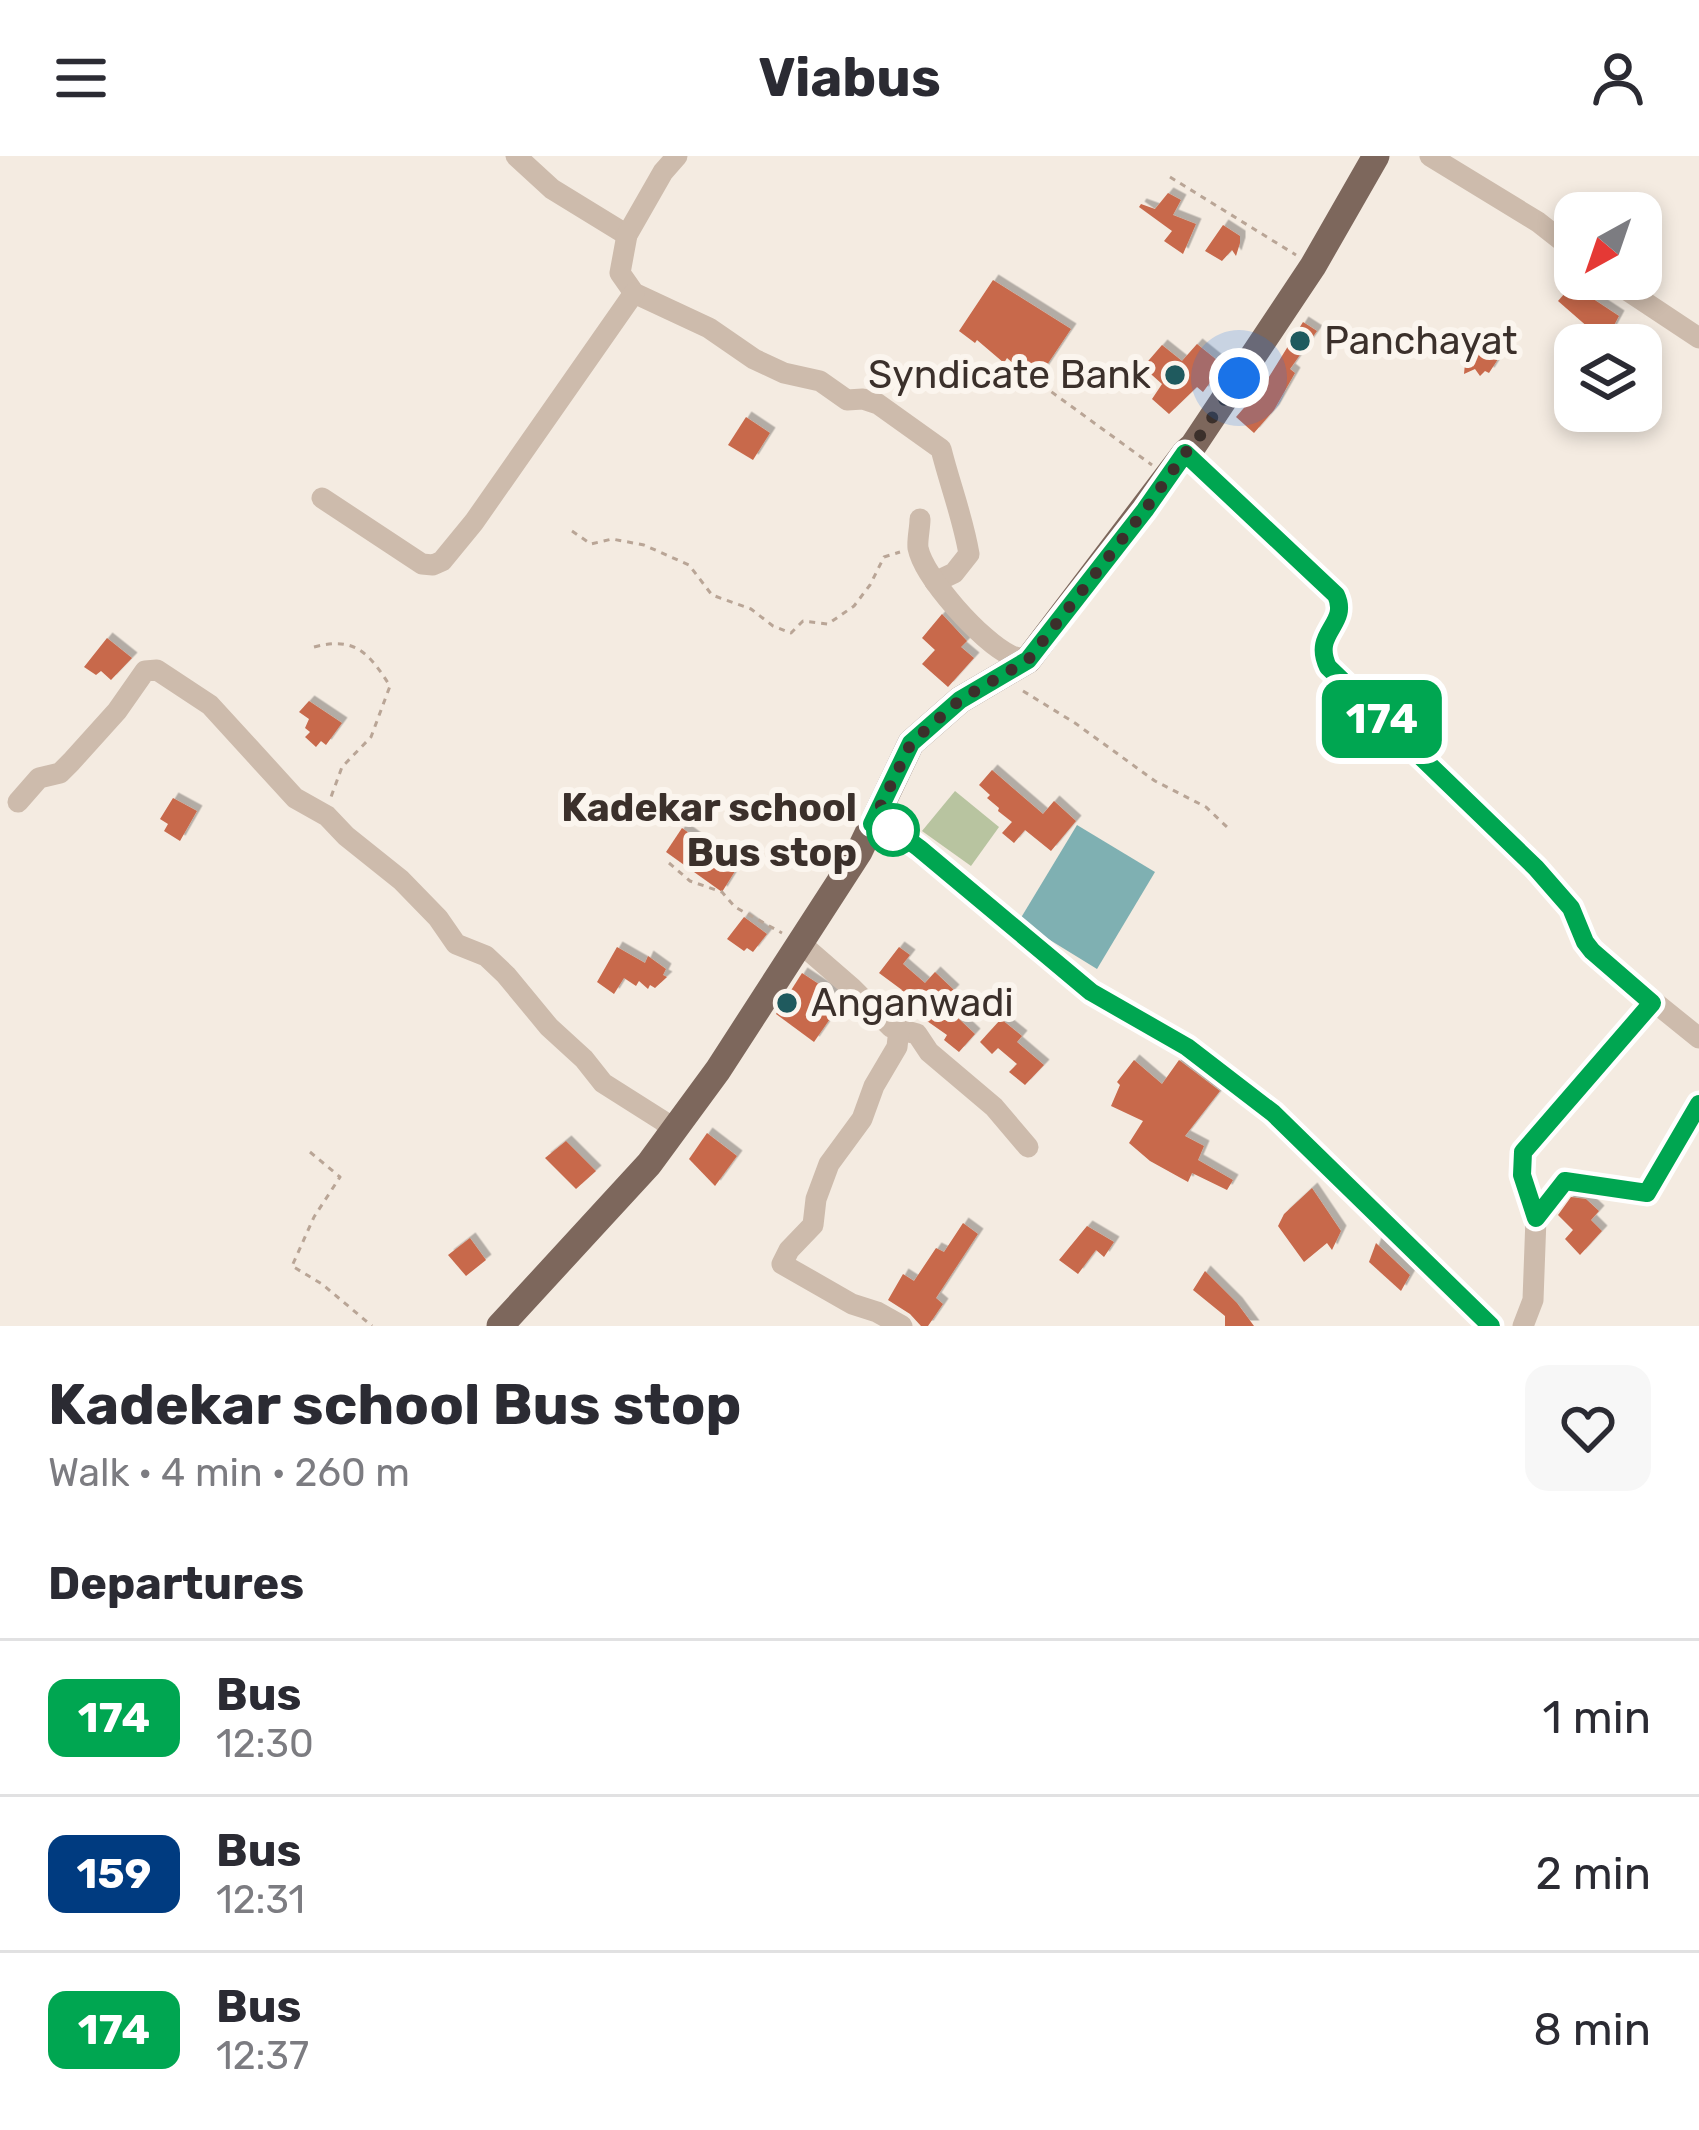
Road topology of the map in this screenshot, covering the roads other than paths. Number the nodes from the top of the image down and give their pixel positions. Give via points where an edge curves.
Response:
1 (515, 156) edge
2 (677, 156) edge
3 (1376, 156) edge
4 (1430, 156) edge
5 (627, 235) junction
6 (1554, 235) edge
7 (634, 292) junction
8 (1642, 300) edge
9 (1699, 338) edge
10 (1185, 453) junction
11 (322, 498) dead end
12 (920, 519) dead end
13 (935, 582) junction
14 (1028, 660) junction
15 (18, 802) dead end
16 (872, 824) junction
17 (799, 942) junction
18 (1652, 1003) junction
19 (899, 1029) junction
20 (1699, 1038) edge
21 (1699, 1104) edge
22 (673, 1131) junction
23 (1028, 1147) dead end
24 (1536, 1218) junction
25 (500, 1326) edge
26 (902, 1326) edge
27 (1491, 1326) edge
28 (1523, 1326) edge

1 - 5 street
2 - 5 street
3 - 10 main road via 1313,266
4 - 6 street
5 - 7 street via 620,274
7 - 11 street via 442,561 422,564
7 - 13 street via 784,373 878,404 941,449 969,554
8 - 9 street
10 - 14 main road
10 - 18 street via 1336,595 1340,614 1323,640 1328,667 1536,868 1571,908 1592,951
12 - 13 street via 918,549
13 - 14 street via 1007,654
14 - 16 main road via 960,700 911,743
15 - 22 street via 39,778 60,773 146,671 158,670 210,704 295,798 401,880 456,944 486,956 603,1083
16 - 17 main road
16 - 27 street via 889,826 1091,992 1187,1047 1273,1113
17 - 19 street
17 - 22 main road
18 - 20 street
18 - 24 street via 1523,1152
19 - 23 street via 916,1034
19 - 26 street via 862,1119 829,1164 814,1225 782,1264
21 - 24 street via 1647,1193 1565,1181
22 - 25 main road
24 - 28 street via 1533,1300

